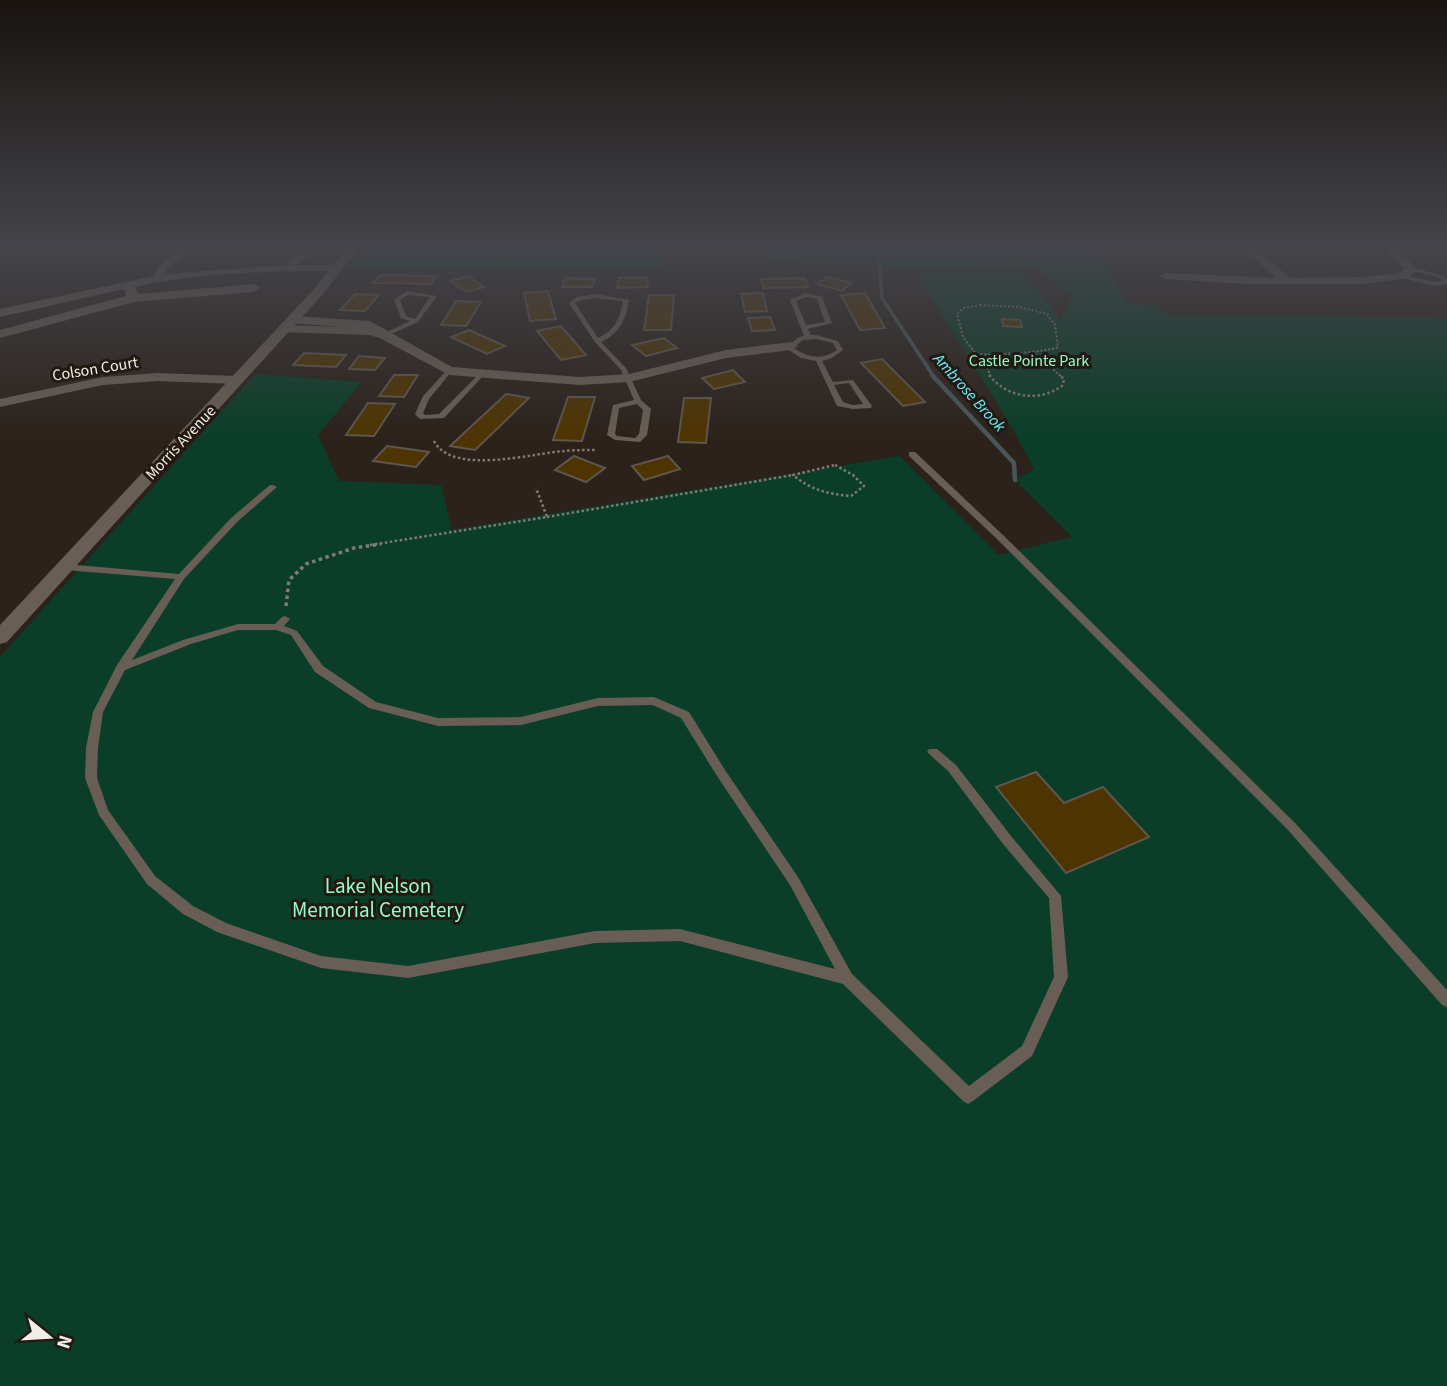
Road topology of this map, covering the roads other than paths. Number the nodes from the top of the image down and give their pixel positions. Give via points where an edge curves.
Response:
1 (20, 309) edge
2 (94, 309) edge
3 (302, 309) edge
4 (400, 309) edge
5 (426, 309) edge
6 (576, 309) edge
7 (625, 309) edge
8 (796, 309) edge
9 (824, 309) edge
10 (0, 313) edge
11 (416, 321) junction
12 (288, 325) junction
13 (803, 328) junction
14 (0, 334) edge
15 (385, 335) junction
16 (808, 337) junction
17 (597, 341) junction
18 (791, 346) junction
19 (818, 359) junction
20 (449, 371) junction
21 (481, 375) junction
22 (629, 378) junction
23 (237, 380) junction
24 (830, 384) junction
25 (638, 401) junction
26 (0, 403) edge
27 (912, 454) dead end
28 (273, 486) dead end
29 (65, 567) junction
30 (181, 577) junction
31 (4, 628) edge
32 (121, 668) junction
33 (933, 752) dead end
34 (847, 979) junction
35 (1447, 1000) edge

1 - 10 street
2 - 14 street
3 - 12 street, Morris Avenue
4 - 11 lane via 403,317
5 - 11 lane
6 - 17 lane
7 - 17 lane via 623,321 612,335
8 - 13 lane
9 - 13 lane via 829,323
11 - 15 lane
12 - 15 street via 366,324
12 - 23 street, Morris Avenue
13 - 16 lane
15 - 20 street
16 - 18 lane
16 - 19 lane via 831,339 839,346 838,353
17 - 22 lane
18 - 19 lane via 802,356
18 - 22 street via 726,354
19 - 24 lane
20 - 21 street
20 - 21 lane via 426,398 419,414 423,417 441,416
21 - 22 street via 580,381
22 - 25 lane
23 - 26 street, Colson Court via 113,380
23 - 29 street, Morris Avenue
24 - 24 lane via 840,404 868,406 851,382
25 - 25 lane via 647,409 643,435 637,440 615,438 611,425 616,407
27 - 35 lane via 1292,827
28 - 30 lane
29 - 30 lane
29 - 31 street, Morris Avenue
30 - 32 lane
32 - 34 lane via 238,627 281,623 294,633 319,669 373,705 439,722 521,721 598,702 654,701 685,715 794,881
32 - 34 lane via 98,712 92,748 91,778 103,813 151,880 188,910 222,928 321,962 408,972 595,937 680,935
33 - 34 lane via 952,768 1055,896 1061,977 1027,1051 968,1096

